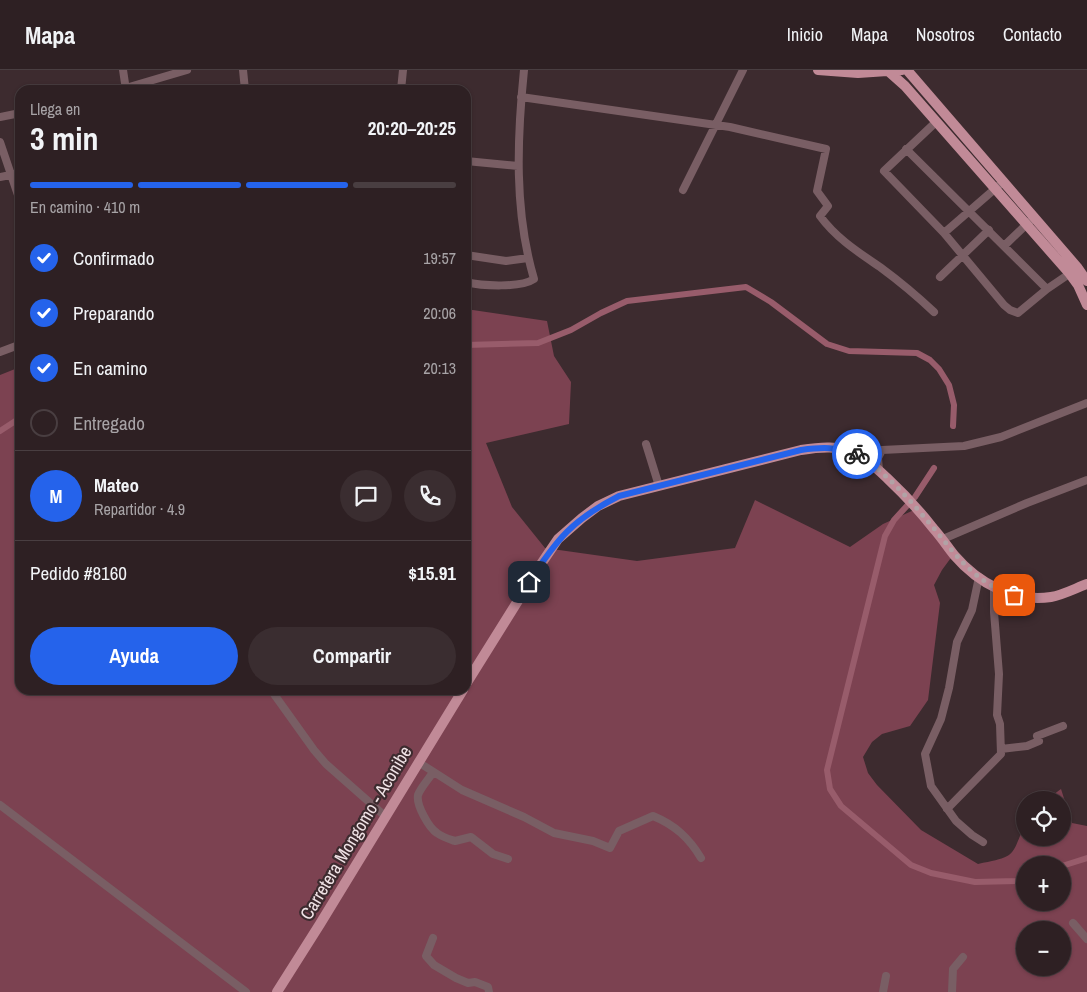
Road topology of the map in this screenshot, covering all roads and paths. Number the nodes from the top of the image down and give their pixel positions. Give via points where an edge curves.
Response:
1 (123, 70) edge
2 (187, 70) edge
3 (243, 70) edge
4 (403, 70) edge
5 (524, 70) edge
6 (743, 70) edge
7 (818, 70) edge
8 (902, 70) edge
9 (907, 70) edge
10 (849, 71) edge
11 (888, 71) edge
12 (124, 85) edge
13 (140, 85) edge
14 (244, 85) edge
15 (402, 85) edge
16 (522, 97) junction
17 (15, 114) edge
18 (0, 117) edge
19 (936, 122) junction
20 (716, 125) junction
21 (0, 142) edge
22 (906, 149) junction
23 (471, 161) edge
24 (518, 166) junction
25 (12, 174) junction
26 (15, 174) edge
27 (0, 177) edge
28 (1004, 181) junction
29 (15, 184) edge
30 (994, 188) junction
31 (683, 190) dead end
32 (969, 210) junction
33 (1030, 221) junction
34 (989, 230) junction
35 (944, 233) junction
36 (1004, 246) junction
37 (964, 255) junction
38 (471, 256) edge
39 (528, 258) junction
40 (1074, 271) junction
41 (940, 277) dead end
42 (1087, 281) edge
43 (471, 282) edge
44 (1047, 289) junction
45 (1086, 301) edge
46 (934, 312) dead end
47 (15, 346) edge
48 (0, 352) edge
49 (1087, 403) edge
50 (646, 444) dead end
51 (879, 470) junction
52 (1087, 480) edge
53 (659, 486) junction
54 (943, 540) junction
55 (979, 577) junction
56 (1087, 584) edge
57 (994, 587) junction
58 (471, 676) edge
59 (275, 695) edge
60 (460, 695) edge
61 (1063, 726) dead end
62 (1001, 749) junction
63 (418, 762) junction
64 (433, 772) junction
65 (0, 805) edge
66 (947, 809) junction
67 (386, 816) junction
68 (983, 842) dead end
69 (701, 858) dead end
70 (508, 859) dead end
71 (1073, 923) dead end
72 (433, 938) dead end
73 (1087, 939) edge
74 (963, 957) dead end
75 (886, 976) dead end
76 (246, 992) edge
77 (277, 992) edge
78 (489, 992) edge
79 (883, 992) edge
80 (952, 992) edge

1 - 12 street
2 - 13 street
3 - 14 street
4 - 15 street
5 - 16 street
6 - 20 street
7 - 10 main road
8 - 11 main road
9 - 28 main road
10 - 11 main road
11 - 19 main road
16 - 20 street
16 - 24 street
17 - 18 street
19 - 22 street
19 - 30 main road
20 - 31 street
20 - 46 street via 826,149 817,191 828,206 820,216 853,250 914,293
21 - 25 street
22 - 32 street
22 - 35 street via 884,171
23 - 24 street
24 - 39 street
25 - 26 street
25 - 27 street
25 - 29 street
28 - 30 street
28 - 33 main road
30 - 32 street
30 - 33 main road
32 - 34 street
32 - 35 street
33 - 36 street
33 - 40 main road
34 - 36 street
34 - 37 street
35 - 37 street
36 - 44 street
37 - 41 street
37 - 44 street via 1010,310 1018,313
38 - 39 street via 506,260
39 - 43 street via 534,279 528,283
40 - 42 main road
40 - 44 street
40 - 45 main road
47 - 48 street
49 - 51 street via 1001,437 964,446 882,450 878,458
50 - 53 street
51 - 53 main road via 857,454 828,447 801,450
51 - 54 main road via 919,510
52 - 54 street
53 - 58 main road via 619,496 598,506 558,539
54 - 55 main road via 954,555
55 - 57 main road
55 - 66 street via 972,610 957,642 941,718 925,754 931,786
56 - 57 main road via 1053,597 1039,598 1014,595
57 - 62 street via 999,674 997,715
59 - 67 street via 326,764
60 - 63 main road, Carretera Mongomo - Aconibe
61 - 62 street via 1037,736 1039,741 1027,746
62 - 66 street via 1000,758
63 - 64 street
63 - 67 main road, Carretera Mongomo - Aconibe
64 - 69 street via 462,790 554,833 610,848 619,831 653,816 679,830
64 - 70 street via 418,795 423,814 432,829 455,841 470,837 493,854
65 - 76 street
66 - 68 street via 972,836
67 - 77 main road, Carretera Mongomo - Aconibe
71 - 73 street
72 - 78 street via 426,956 434,965 468,983 488,987
74 - 80 street via 953,968
75 - 79 street

